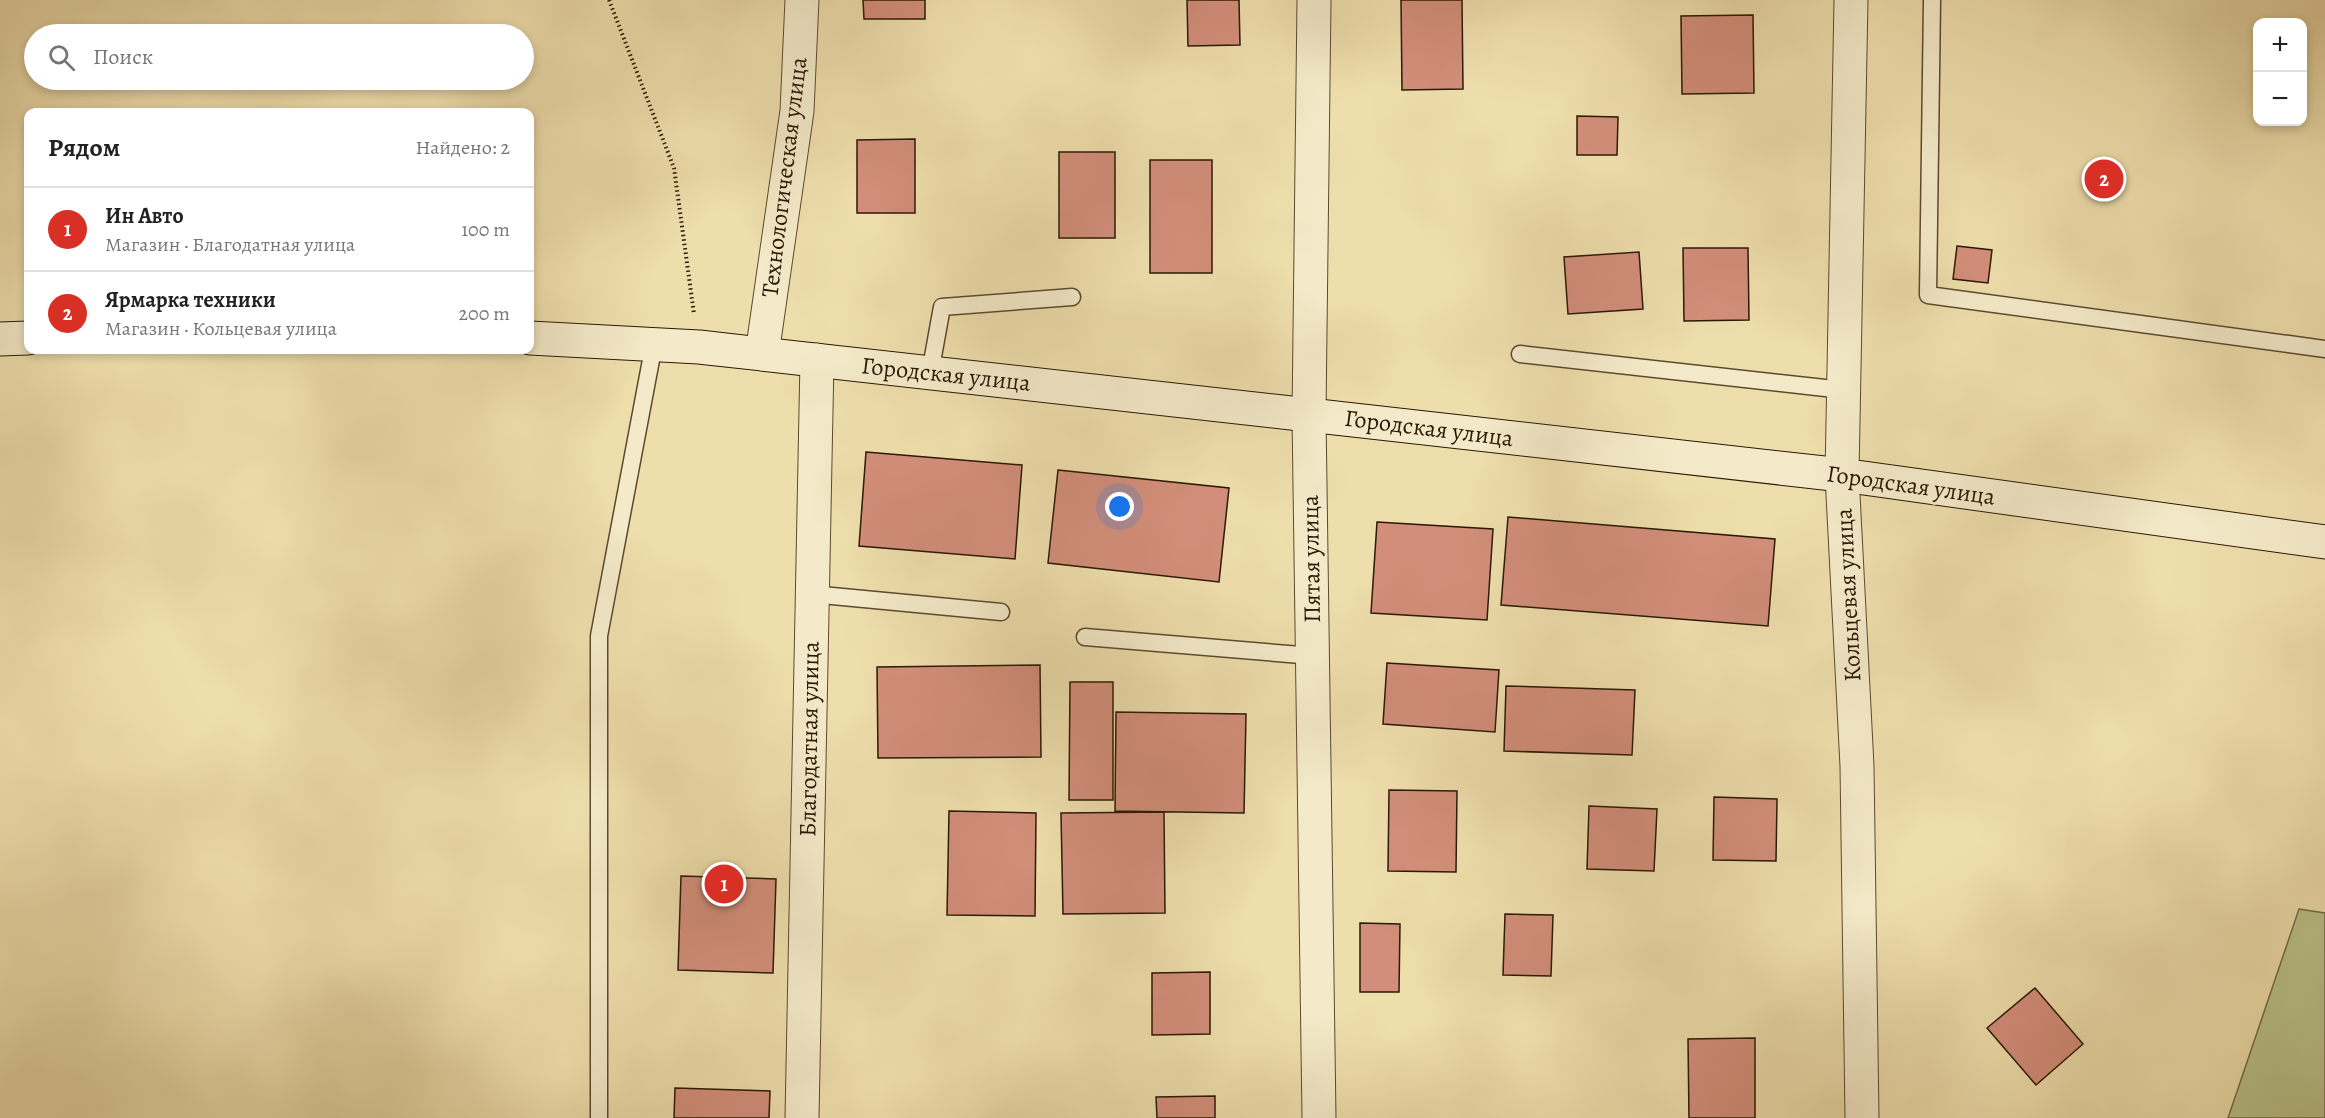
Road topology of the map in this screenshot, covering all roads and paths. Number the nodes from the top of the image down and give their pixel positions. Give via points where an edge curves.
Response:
1 (609, 0) edge
2 (801, 0) edge
3 (1314, 0) edge
4 (1851, 0) edge
5 (1932, 0) edge
6 (1072, 297) dead end
7 (24, 338) edge
8 (534, 338) edge
9 (0, 339) edge
10 (654, 344) junction
11 (699, 347) junction
12 (2325, 349) edge
13 (762, 354) junction
14 (1520, 354) dead end
15 (817, 360) junction
16 (930, 372) junction
17 (1843, 390) junction
18 (1309, 415) junction
19 (1842, 475) junction
20 (2325, 543) edge
21 (811, 594) junction
22 (1001, 612) dead end
23 (1085, 637) dead end
24 (1313, 656) junction
25 (599, 1118) edge
26 (802, 1118) edge
27 (1319, 1118) edge
28 (1862, 1118) edge

1 - 11 path via 674,168
2 - 13 street, Технологическая улица via 797,111
3 - 18 street, Пятая улица
4 - 17 street, Кольцевая улица
5 - 12 lane via 1928,295
6 - 16 lane via 942,307
7 - 9 street
8 - 10 street, Городская улица
10 - 11 street, Городская улица
10 - 25 lane via 599,636
11 - 13 street, Городская улица
13 - 15 street, Городская улица
14 - 17 lane
15 - 16 street, Городская улица
15 - 21 street, Благодатная улица
16 - 18 street, Городская улица
17 - 19 street, Кольцевая улица
18 - 19 street, Городская улица
18 - 24 street, Пятая улица
19 - 20 street, Городская улица
19 - 28 street, Кольцевая улица via 1857,766
21 - 22 lane
21 - 26 street, Благодатная улица
23 - 24 lane
24 - 27 street, Пятая улица

